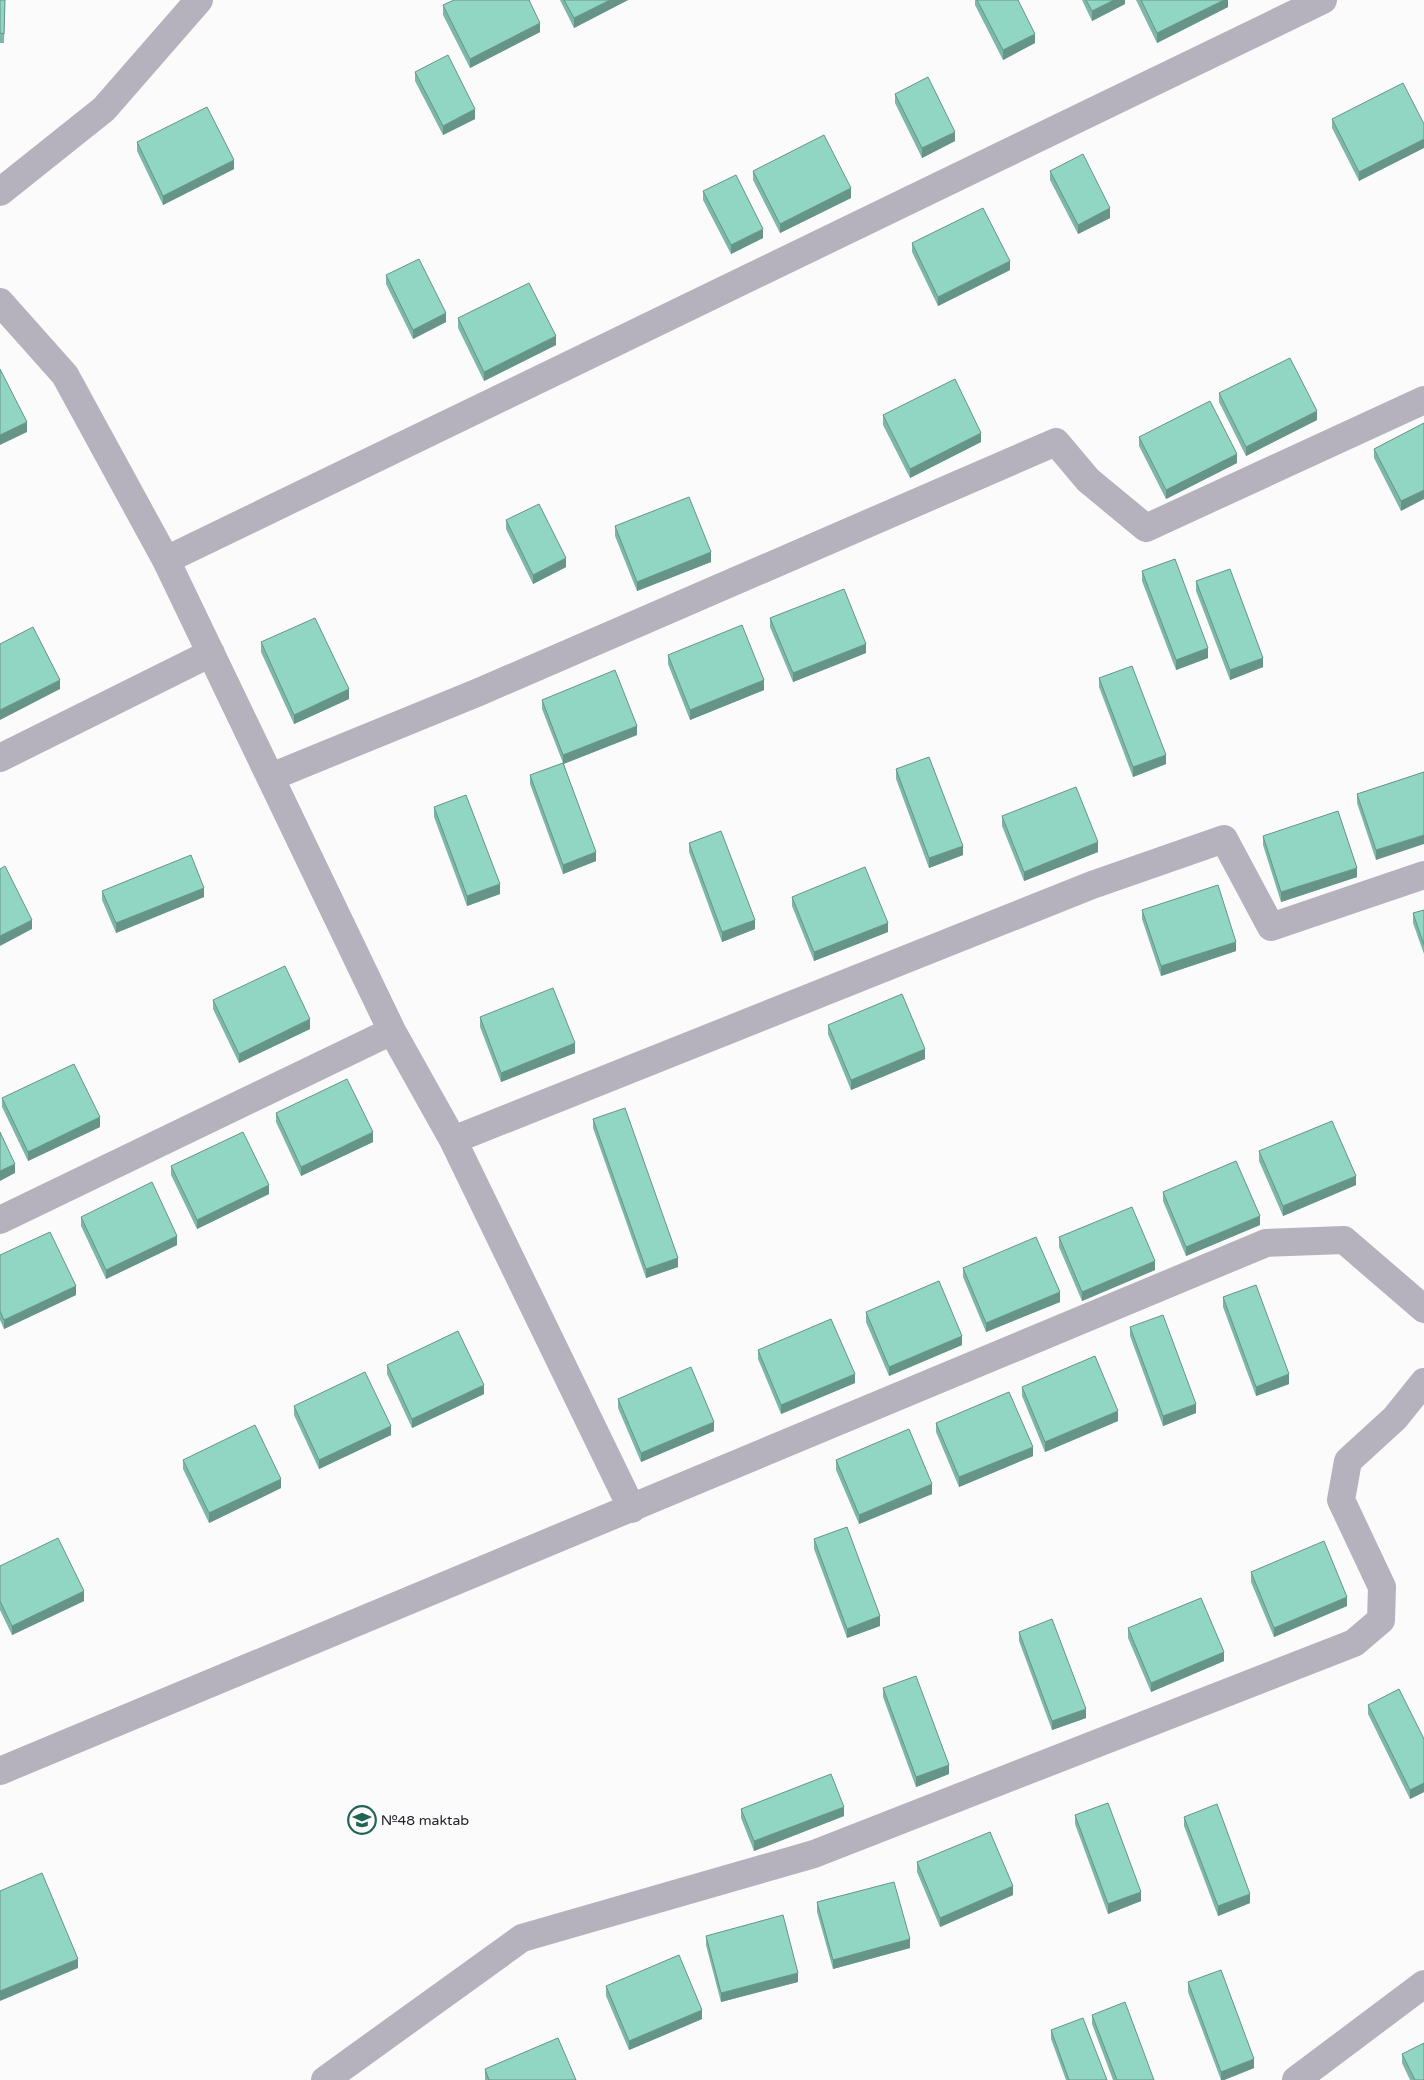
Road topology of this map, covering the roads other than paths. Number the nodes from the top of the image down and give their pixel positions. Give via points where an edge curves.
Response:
1 (199, 0) edge
2 (1323, 0) edge
3 (0, 192) edge
4 (0, 302) edge
5 (1424, 400) edge
6 (166, 560) junction
7 (211, 653) junction
8 (0, 758) edge
9 (271, 777) junction
10 (1424, 875) edge
11 (392, 1031) junction
12 (453, 1140) junction
13 (0, 1220) edge
14 (1424, 1310) edge
15 (1424, 1382) edge
16 (632, 1509) junction
17 (0, 1771) edge
18 (1424, 1984) edge
19 (325, 2080) edge
20 (1296, 2080) edge

1 - 3 street via 104,109
2 - 6 street
4 - 6 street via 66,375
5 - 9 street via 1146,528 1088,480 1056,442 479,692
6 - 7 street
7 - 8 street
7 - 9 street
9 - 11 street
10 - 12 street via 1271,927 1224,839 1092,885
11 - 12 street
11 - 13 street
12 - 16 street
14 - 16 street via 1344,1240 1266,1243
15 - 19 street via 1395,1418 1348,1461 1341,1500 1382,1587 1381,1620 1354,1643 814,1854 522,1938
16 - 17 street
18 - 20 street

